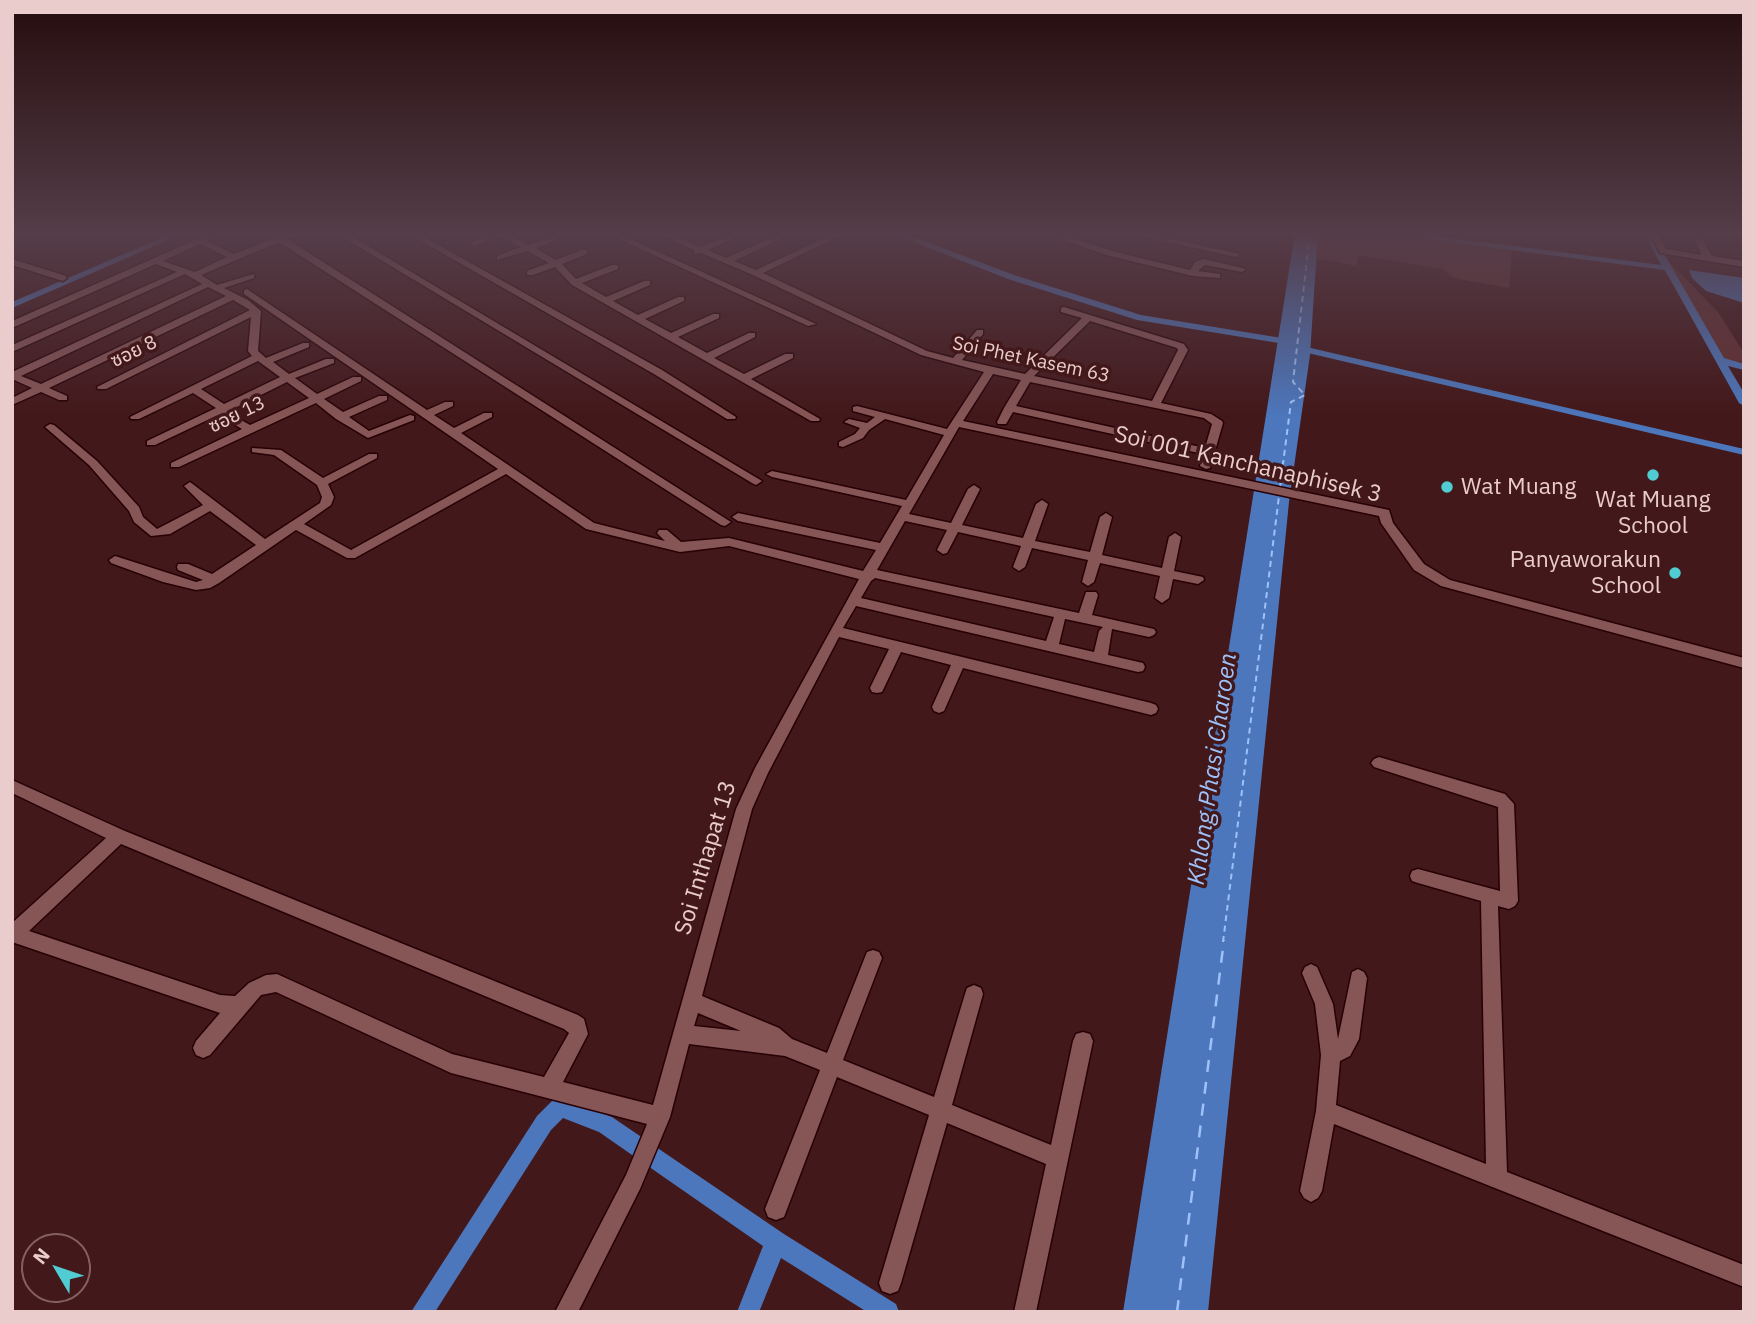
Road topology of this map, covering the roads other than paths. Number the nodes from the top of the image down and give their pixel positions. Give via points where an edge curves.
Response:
1 (80, 295) edge
2 (139, 295) edge
3 (192, 295) edge
4 (251, 295) edge
5 (371, 295) edge
6 (444, 295) edge
7 (521, 295) edge
8 (596, 295) edge
9 (619, 295) edge
10 (747, 295) edge
11 (801, 295) edge
12 (233, 296) joint
13 (681, 299) dead end
14 (606, 300) junction
15 (1064, 310) dead end
16 (256, 311) junction
17 (716, 316) dead end
18 (1088, 317) junction
19 (638, 318) junction
20 (811, 324) dead end
21 (12, 325) edge
22 (980, 332) dead end
23 (752, 335) dead end
24 (671, 337) junction
25 (306, 345) dead end
26 (12, 349) edge
27 (789, 356) dead end
28 (707, 357) junction
29 (261, 359) junction
30 (330, 361) dead end
31 (955, 362) junction
32 (990, 370) junction
33 (15, 373) edge
34 (1028, 377) junction
35 (744, 378) junction
36 (287, 379) junction
37 (357, 379) dead end
38 (102, 387) dead end
39 (42, 388) junction
40 (195, 389) junction
41 (62, 398) dead end
42 (314, 398) junction
43 (383, 398) dead end
44 (12, 402) edge
45 (449, 404) dead end
46 (1155, 405) junction
47 (1009, 408) junction
48 (857, 409) dead end
49 (221, 410) junction
50 (426, 414) junction
51 (488, 415) dead end
52 (135, 417) dead end
53 (340, 417) junction
54 (730, 417) dead end
55 (881, 417) junction
56 (410, 418) dead end
57 (815, 419) dead end
58 (849, 422) dead end
59 (1002, 422) dead end
60 (867, 426) junction
61 (50, 427) dead end
62 (953, 428) junction
63 (246, 430) junction
64 (453, 433) junction
65 (151, 443) dead end
66 (843, 444) dead end
67 (1209, 452) junction
68 (373, 456) dead end
69 (175, 465) dead end
70 (1206, 466) dead end
71 (506, 469) junction
72 (772, 474) dead end
73 (756, 481) dead end
74 (322, 483) junction
75 (190, 486) dead end
76 (974, 489) dead end
77 (1042, 504) dead end
78 (211, 506) junction
79 (906, 510) junction
80 (1107, 517) dead end
81 (296, 525) junction
82 (954, 527) junction
83 (663, 533) dead end
84 (1175, 537) dead end
85 (1028, 543) junction
86 (265, 545) junction
87 (680, 548) junction
88 (883, 548) junction
89 (943, 550) dead end
90 (1096, 558) junction
91 (115, 560) dead end
92 (183, 567) dead end
93 (1019, 567) dead end
94 (1167, 574) junction
95 (869, 575) junction
96 (214, 580) junction
97 (1198, 580) dead end
98 (1162, 598) dead end
99 (853, 600) junction
100 (1084, 619) junction
101 (1059, 620) dead end
102 (835, 631) junction
103 (1106, 631) dead end
104 (1149, 632) dead end
105 (1051, 646) junction
106 (897, 647) junction
107 (1100, 658) junction
108 (958, 662) junction
109 (1744, 663) edge
110 (1138, 667) dead end
111 (877, 688) dead end
112 (939, 707) dead end
113 (1151, 709) dead end
114 (1380, 763) dead end
115 (12, 786) edge
116 (119, 836) junction
117 (1418, 876) dead end
118 (1489, 896) junction
119 (13, 934) edge
120 (873, 958) dead end
121 (1311, 973) dead end
122 (1358, 978) dead end
123 (974, 994) dead end
124 (692, 1001) junction
125 (239, 1005) junction
126 (683, 1034) junction
127 (1083, 1041) dead end
128 (785, 1046) junction
129 (203, 1048) dead end
130 (1331, 1055) junction
131 (831, 1063) junction
132 (549, 1088) junction
133 (942, 1110) junction
134 (1326, 1111) junction
135 (656, 1127) junction
136 (1057, 1158) junction
137 (1497, 1177) junction
138 (1311, 1191) dead end
139 (776, 1209) dead end
140 (1744, 1276) edge
141 (890, 1283) dead end
142 (566, 1312) edge
143 (1025, 1312) edge

1 - 21 street
2 - 26 street
3 - 33 street
4 - 50 street
5 - 88 street via 732,519
6 - 73 street
7 - 54 street
8 - 14 street
9 - 14 street
10 - 20 street
11 - 31 street, Soi Phet Kasem 63 via 913,349
12 - 16 street
12 - 39 street
13 - 19 street
14 - 19 street
15 - 18 street
16 - 29 street via 253,351
16 - 38 street, ซอย 8
17 - 24 street
18 - 34 street
18 - 46 street via 1181,346
19 - 24 street
22 - 31 street
23 - 28 street
24 - 28 street
25 - 29 street
27 - 35 street
28 - 35 street
29 - 36 street
29 - 40 street
30 - 36 street
31 - 32 street, Soi Phet Kasem 63
32 - 34 street, Soi Phet Kasem 63
32 - 62 street, Soi Inthapat 13
33 - 39 street
34 - 46 street, Soi Phet Kasem 63
34 - 47 street
35 - 57 street
36 - 42 street
36 - 49 street
37 - 42 street, ซอย 13
39 - 41 street
39 - 44 street
40 - 49 street
40 - 52 street
42 - 53 street
42 - 63 street, ซอย 13
43 - 53 street
45 - 50 street
46 - 67 street, Soi Phet Kasem 63 via 1215,419 1218,423
47 - 59 street
47 - 67 street
48 - 55 street, Soi 001 Kanchanaphisek 3
49 - 63 street
49 - 65 street
50 - 64 street
51 - 64 street
53 - 56 street via 371,435
55 - 60 street
55 - 62 street, Soi 001 Kanchanaphisek 3
58 - 60 street
60 - 66 street
61 - 78 street via 93,463 155,533
62 - 79 street, Soi Inthapat 13
62 - 109 street, Soi 001 Kanchanaphisek 3 via 1385,513 1419,566 1446,583
63 - 69 street, ซอย 13
63 - 74 street via 256,446 277,452
64 - 71 street
67 - 70 street
68 - 74 street
71 - 81 street via 351,555
71 - 87 street via 590,526
72 - 79 street
74 - 81 street via 328,497 325,505
75 - 78 street
76 - 82 street
77 - 85 street
78 - 86 street
79 - 82 street
79 - 88 street, Soi Inthapat 13
80 - 90 street
81 - 86 street
82 - 85 street
82 - 89 street
83 - 87 street
84 - 94 street
85 - 90 street
85 - 93 street
86 - 96 street
87 - 95 street via 729,542
88 - 95 street, Soi Inthapat 13
90 - 94 street
90 - 100 street
91 - 96 street via 196,586
92 - 96 street
94 - 97 street
94 - 98 street
95 - 99 street, Soi Inthapat 13
95 - 100 street
99 - 102 street, Soi Inthapat 13
99 - 105 street
100 - 104 street
101 - 105 street
102 - 106 street
102 - 124 street, Soi Inthapat 13 via 744,809
103 - 107 street
105 - 107 street
106 - 108 street
106 - 111 street
107 - 110 street
108 - 112 street
108 - 113 street
114 - 118 street via 1506,804 1509,901
115 - 116 street
116 - 119 street
116 - 132 street via 571,1022 579,1034
117 - 118 street
118 - 137 street
119 - 125 street via 220,1004
120 - 131 street
121 - 130 street via 1324,1004
122 - 130 street via 1349,1039
123 - 133 street
124 - 126 street, Soi Inthapat 13
124 - 128 street via 772,1035
125 - 129 street
125 - 132 street via 255,989 277,983 451,1063
126 - 128 street
126 - 135 street, Soi Inthapat 13
127 - 136 street
128 - 131 street
130 - 134 street
131 - 133 street
131 - 139 street
132 - 135 street
133 - 136 street
133 - 141 street
134 - 137 street
134 - 138 street
135 - 142 street, Soi Inthapat 13
136 - 143 street
137 - 140 street

